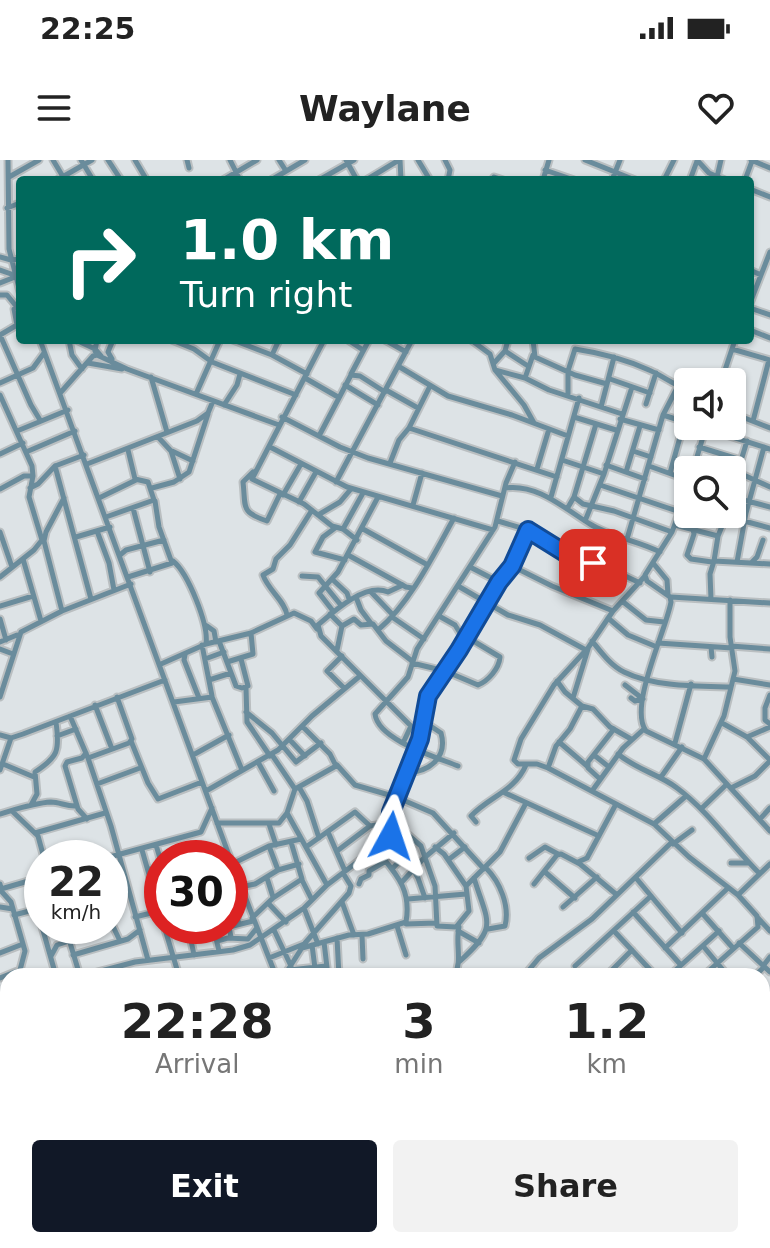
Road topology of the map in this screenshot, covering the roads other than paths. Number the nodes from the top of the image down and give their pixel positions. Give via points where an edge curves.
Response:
1 (8, 160) edge
2 (39, 160) edge
3 (92, 160) edge
4 (187, 160) edge
5 (230, 160) edge
6 (255, 160) edge
7 (279, 160) edge
8 (305, 160) edge
9 (400, 160) edge
10 (549, 160) edge
11 (585, 160) edge
12 (620, 160) edge
13 (349, 161) edge
14 (695, 161) edge
15 (753, 161) edge
16 (82, 162) edge
17 (189, 168) dead end
18 (770, 168) edge
19 (545, 170) junction
20 (286, 171) junction
21 (235, 172) junction
22 (616, 172) junction
23 (66, 176) edge
24 (229, 176) edge
25 (238, 176) edge
26 (278, 176) edge
27 (325, 176) edge
28 (373, 176) edge
29 (544, 176) edge
30 (562, 176) edge
31 (614, 176) edge
32 (626, 176) edge
33 (715, 176) edge
34 (9, 177) junction
35 (16, 205) edge
36 (7, 208) junction
37 (770, 252) edge
38 (0, 257) edge
39 (16, 259) edge
40 (11, 260) junction
41 (0, 270) edge
42 (754, 272) edge
43 (761, 275) junction
44 (14, 276) junction
45 (16, 281) edge
46 (0, 283) edge
47 (754, 293) edge
48 (0, 335) edge
49 (43, 344) edge
50 (70, 344) edge
51 (82, 344) edge
52 (96, 344) edge
53 (111, 344) edge
54 (182, 344) edge
55 (219, 344) edge
56 (254, 344) edge
57 (277, 344) edge
58 (322, 344) edge
59 (354, 344) edge
60 (367, 344) edge
61 (392, 344) edge
62 (410, 344) edge
63 (476, 344) edge
64 (507, 344) edge
65 (533, 344) edge
66 (734, 344) edge
67 (732, 349) junction
68 (363, 350) junction
69 (505, 351) junction
70 (44, 352) junction
71 (94, 352) junction
72 (406, 352) junction
73 (272, 355) junction
74 (533, 355) junction
75 (614, 357) junction
76 (770, 360) edge
77 (212, 362) junction
78 (87, 363) junction
79 (115, 363) junction
80 (398, 366) junction
81 (494, 366) junction
82 (528, 366) junction
83 (726, 368) edge
84 (82, 369) junction
85 (127, 369) junction
86 (568, 371) junction
87 (656, 373) junction
88 (240, 374) junction
89 (18, 375) junction
90 (351, 375) junction
91 (150, 376) junction
92 (306, 376) junction
93 (252, 378) junction
94 (525, 378) junction
95 (608, 382) junction
96 (0, 383) edge
97 (237, 385) junction
98 (345, 385) junction
99 (430, 386) junction
100 (674, 386) edge
101 (632, 387) junction
102 (385, 391) junction
103 (61, 392) junction
104 (650, 393) junction
105 (196, 394) junction
106 (568, 394) junction
107 (674, 394) edge
108 (0, 395) edge
109 (296, 395) junction
110 (338, 397) junction
111 (579, 398) junction
112 (213, 401) junction
113 (646, 404) dead end
114 (224, 405) junction
115 (378, 405) junction
116 (601, 407) junction
117 (418, 408) junction
118 (68, 410) junction
119 (3, 411) edge
120 (208, 413) junction
121 (663, 415) junction
122 (621, 416) junction
123 (282, 417) junction
124 (574, 417) junction
125 (746, 418) edge
126 (674, 419) edge
127 (40, 420) junction
128 (753, 421) junction
129 (534, 423) junction
130 (596, 424) junction
131 (279, 425) junction
132 (640, 426) junction
133 (409, 428) junction
134 (770, 428) edge
135 (549, 429) junction
136 (616, 430) junction
137 (659, 430) junction
138 (17, 431) junction
139 (75, 431) junction
140 (167, 432) junction
141 (319, 436) junction
142 (568, 436) junction
143 (158, 437) junction
144 (681, 440) edge
145 (700, 440) edge
146 (744, 440) edge
147 (747, 441) junction
148 (23, 443) junction
149 (270, 447) junction
150 (699, 447) junction
151 (767, 448) edge
152 (128, 450) junction
153 (171, 451) junction
154 (633, 451) junction
155 (26, 452) junction
156 (351, 452) junction
157 (0, 454) edge
158 (84, 455) junction
159 (697, 456) edge
160 (728, 456) edge
161 (742, 456) edge
162 (651, 457) junction
163 (562, 460) junction
164 (193, 461) junction
165 (515, 462) junction
166 (390, 463) junction
167 (87, 464) junction
168 (301, 464) junction
169 (606, 465) junction
170 (55, 466) junction
171 (649, 466) junction
172 (582, 467) junction
173 (537, 469) junction
174 (254, 472) junction
175 (316, 472) junction
176 (626, 472) junction
177 (422, 473) junction
178 (670, 473) junction
179 (604, 474) junction
180 (674, 475) edge
181 (33, 476) junction
182 (557, 477) junction
183 (746, 478) edge
184 (180, 479) junction
185 (645, 479) junction
186 (136, 480) junction
187 (756, 480) junction
188 (336, 482) junction
189 (600, 485) junction
190 (770, 487) edge
191 (30, 488) junction
192 (152, 488) junction
193 (352, 488) junction
194 (505, 488) junction
195 (0, 489) edge
196 (363, 493) junction
197 (281, 494) junction
198 (502, 496) junction
199 (64, 497) junction
200 (378, 497) junction
201 (551, 497) junction
202 (574, 497) junction
203 (638, 497) junction
204 (99, 498) junction
205 (154, 500) junction
206 (746, 501) edge
207 (299, 502) junction
208 (749, 502) junction
209 (413, 505) junction
210 (592, 505) junction
211 (674, 506) edge
212 (770, 507) edge
213 (133, 508) junction
214 (567, 509) junction
215 (315, 512) junction
216 (746, 513) edge
217 (106, 517) junction
218 (454, 518) junction
219 (633, 518) junction
220 (498, 521) junction
221 (585, 521) junction
222 (746, 522) edge
223 (110, 527) junction
224 (674, 527) edge
225 (339, 528) junction
226 (686, 528) edge
227 (721, 528) edge
228 (743, 528) edge
229 (770, 528) edge
230 (363, 529) junction
231 (493, 530) junction
232 (528, 530) junction
233 (693, 530) junction
234 (97, 531) junction
235 (0, 532) edge
236 (672, 532) junction
237 (718, 536) junction
238 (76, 537) junction
239 (164, 539) junction
240 (627, 539) junction
241 (357, 540) junction
242 (763, 540) dead end
243 (142, 547) junction
244 (3, 549) edge
245 (660, 552) junction
246 (120, 555) junction
247 (347, 558) junction
248 (23, 559) junction
249 (714, 562) junction
250 (737, 562) junction
251 (173, 563) junction
252 (653, 563) junction
253 (751, 563) junction
254 (426, 564) junction
255 (770, 564) edge
256 (512, 566) junction
257 (12, 567) junction
258 (470, 567) junction
259 (150, 572) junction
260 (302, 576) dead end
261 (645, 576) junction
262 (0, 577) edge
263 (130, 580) junction
264 (333, 580) junction
265 (499, 582) junction
266 (640, 583) junction
267 (403, 585) junction
268 (458, 586) junction
269 (326, 587) junction
270 (412, 588) junction
271 (114, 590) junction
272 (371, 592) junction
273 (33, 596) junction
274 (669, 596) junction
275 (352, 598) junction
276 (91, 599) junction
277 (711, 599) junction
278 (730, 600) junction
279 (622, 601) junction
280 (486, 602) junction
281 (770, 603) edge
282 (341, 605) junction
283 (0, 606) edge
284 (62, 611) junction
285 (613, 611) junction
286 (332, 612) junction
287 (287, 615) junction
288 (393, 616) junction
289 (439, 616) junction
290 (608, 618) junction
291 (0, 619) edge
292 (324, 620) junction
293 (41, 621) junction
294 (311, 621) junction
295 (664, 622) junction
296 (371, 623) junction
297 (206, 625) junction
298 (342, 626) junction
299 (317, 629) junction
300 (379, 629) junction
301 (21, 632) junction
302 (251, 633) junction
303 (466, 637) junction
304 (424, 640) junction
305 (3, 641) edge
306 (218, 641) junction
307 (204, 645) junction
308 (658, 645) junction
309 (589, 646) junction
310 (711, 647) junction
311 (731, 647) junction
312 (0, 649) edge
313 (770, 649) edge
314 (224, 652) junction
315 (187, 653) junction
316 (340, 653) junction
317 (13, 654) junction
318 (712, 657) dead end
319 (205, 659) junction
320 (241, 659) junction
321 (227, 662) junction
322 (412, 662) junction
323 (161, 664) junction
324 (567, 670) junction
325 (445, 671) junction
326 (231, 673) junction
327 (360, 676) junction
328 (648, 679) junction
329 (733, 679) junction
330 (165, 680) junction
331 (209, 680) junction
332 (557, 681) junction
333 (577, 682) junction
334 (2, 684) edge
335 (691, 684) junction
336 (625, 685) dead end
337 (770, 685) edge
338 (731, 687) junction
339 (246, 688) junction
340 (344, 688) junction
341 (770, 695) edge
342 (212, 696) junction
343 (0, 697) edge
344 (117, 697) junction
345 (199, 698) junction
346 (573, 698) junction
347 (631, 698) dead end
348 (643, 699) junction
349 (174, 702) junction
350 (384, 702) junction
351 (95, 705) junction
352 (582, 706) junction
353 (246, 712) junction
354 (70, 716) junction
355 (423, 721) junction
356 (56, 722) junction
357 (722, 723) junction
358 (302, 726) junction
359 (770, 726) edge
360 (76, 729) junction
361 (614, 729) junction
362 (644, 729) junction
363 (0, 735) edge
364 (229, 735) junction
365 (57, 736) junction
366 (747, 737) junction
367 (11, 738) junction
368 (289, 739) junction
369 (631, 739) junction
370 (131, 741) junction
371 (559, 742) junction
372 (321, 743) junction
373 (403, 743) junction
374 (283, 745) junction
375 (678, 745) junction
376 (112, 749) junction
377 (416, 749) junction
378 (618, 754) junction
379 (87, 755) junction
380 (193, 755) junction
381 (271, 755) junction
382 (594, 755) junction
383 (305, 756) junction
384 (438, 758) junction
385 (704, 759) junction
386 (770, 760) edge
387 (258, 762) junction
388 (336, 764) junction
389 (526, 765) junction
390 (458, 766) dead end
391 (587, 766) junction
392 (1, 767) edge
393 (609, 767) junction
394 (140, 768) junction
395 (548, 768) junction
396 (242, 770) junction
397 (406, 773) junction
398 (34, 777) junction
399 (661, 777) junction
400 (600, 779) junction
401 (202, 782) junction
402 (97, 784) junction
403 (729, 786) junction
404 (297, 788) junction
405 (206, 791) junction
406 (274, 791) dead end
407 (592, 791) junction
408 (505, 793) junction
409 (686, 796) junction
410 (396, 797) junction
411 (526, 803) junction
412 (616, 804) junction
413 (31, 805) junction
414 (77, 808) junction
415 (212, 808) junction
416 (770, 808) edge
417 (701, 809) junction
418 (12, 811) junction
419 (105, 813) junction
420 (287, 813) junction
421 (0, 814) edge
422 (87, 819) junction
423 (760, 819) junction
424 (78, 822) junction
425 (476, 822) dead end
426 (217, 823) junction
427 (390, 823) junction
428 (269, 824) junction
429 (654, 824) junction
430 (370, 826) junction
431 (398, 829) junction
432 (692, 830) dead end
433 (770, 831) edge
434 (328, 832) junction
435 (454, 833) junction
436 (37, 834) junction
437 (599, 836) junction
438 (319, 838) junction
439 (301, 839) junction
440 (39, 840) edge
441 (113, 840) edge
442 (172, 840) edge
443 (223, 840) edge
444 (291, 842) junction
445 (672, 843) junction
446 (272, 845) junction
447 (306, 847) junction
448 (435, 847) junction
449 (465, 847) junction
450 (375, 848) junction
451 (142, 850) joint
452 (337, 851) junction
453 (128, 853) edge
454 (248, 854) edge
455 (558, 854) junction
456 (405, 855) junction
457 (144, 856) edge
458 (424, 858) junction
459 (529, 858) dead end
460 (448, 860) junction
461 (386, 861) junction
462 (577, 862) junction
463 (731, 863) dead end
464 (749, 863) junction
465 (299, 864) junction
466 (769, 866) edge
467 (485, 868) junction
468 (392, 869) junction
469 (278, 870) junction
470 (414, 870) junction
471 (344, 872) junction
472 (545, 872) junction
473 (759, 873) junction
474 (597, 877) junction
475 (267, 878) junction
476 (474, 878) junction
477 (636, 878) junction
478 (302, 879) junction
479 (24, 882) edge
480 (401, 883) junction
481 (359, 884) junction
482 (534, 884) dead end
483 (327, 885) junction
484 (248, 886) edge
485 (351, 886) junction
486 (466, 886) junction
487 (0, 887) edge
488 (728, 888) junction
489 (363, 892) dead end
490 (128, 893) edge
491 (466, 894) junction
492 (617, 895) junction
493 (738, 895) junction
494 (651, 896) junction
495 (436, 897) junction
496 (425, 898) junction
497 (575, 898) junction
498 (408, 899) junction
499 (270, 900) junction
500 (312, 900) junction
501 (342, 901) junction
502 (248, 906) edge
503 (0, 907) edge
504 (563, 907) dead end
505 (304, 908) junction
506 (14, 912) junction
507 (24, 912) edge
508 (633, 912) junction
509 (702, 913) junction
510 (144, 915) edge
511 (757, 916) junction
512 (135, 917) junction
513 (253, 919) junction
514 (248, 921) edge
515 (286, 922) junction
516 (436, 923) junction
517 (405, 924) junction
518 (767, 925) edge
519 (397, 926) junction
520 (458, 928) junction
521 (256, 929) junction
522 (488, 929) junction
523 (140, 930) junction
524 (274, 930) junction
525 (614, 931) junction
526 (719, 931) junction
527 (770, 931) edge
528 (314, 933) junction
529 (682, 933) junction
530 (354, 935) junction
531 (362, 935) junction
532 (337, 938) junction
533 (128, 939) edge
534 (248, 939) edge
535 (261, 939) junction
536 (479, 943) junction
537 (739, 943) junction
538 (23, 944) junction
539 (47, 944) edge
540 (61, 944) edge
541 (71, 944) edge
542 (110, 944) edge
543 (169, 944) edge
544 (194, 944) edge
545 (218, 944) edge
546 (312, 945) junction
547 (703, 946) junction
548 (665, 948) junction
549 (733, 948) junction
550 (632, 950) junction
551 (219, 951) junction
552 (284, 951) junction
553 (0, 953) edge
554 (73, 955) junction
555 (194, 955) junction
556 (406, 955) dead end
557 (50, 957) junction
558 (172, 957) junction
559 (770, 957) edge
560 (269, 958) junction
561 (363, 959) dead end
562 (148, 960) junction
563 (459, 962) junction
564 (680, 964) junction
565 (717, 964) junction
566 (314, 966) junction
567 (326, 966) joint
568 (575, 966) dead end
569 (763, 966) junction
570 (647, 967) edge
571 (21, 968) edge
572 (53, 968) edge
573 (78, 968) edge
574 (114, 968) edge
575 (176, 968) edge
576 (273, 968) edge
577 (289, 968) edge
578 (293, 968) edge
579 (304, 968) edge
580 (339, 968) edge
581 (457, 968) edge
582 (531, 968) edge
583 (614, 968) edge
584 (676, 968) edge
585 (712, 968) edge
586 (721, 968) edge
587 (765, 968) edge

1 - 34 street
2 - 34 street
3 - 16 street
4 - 17 street
5 - 21 street
6 - 21 street
7 - 20 street
8 - 20 street
9 - 28 street
10 - 19 street
11 - 22 street
12 - 22 street
13 - 27 street
14 - 33 street
15 - 18 street
16 - 23 street
19 - 29 street
19 - 30 street
20 - 26 street
21 - 24 street
21 - 25 street
22 - 31 street
22 - 32 street
34 - 36 street
35 - 36 street
36 - 40 street
37 - 43 street
38 - 40 street
39 - 40 street
40 - 44 street
41 - 44 street
42 - 43 street
43 - 47 street
44 - 45 street
44 - 46 street
48 - 89 street
49 - 70 street
50 - 84 street
51 - 71 street
52 - 71 street
53 - 79 street via 108,352
54 - 77 street
55 - 77 street
56 - 73 street
57 - 73 street
58 - 92 street
59 - 68 street
60 - 68 street
61 - 72 street
62 - 72 street
63 - 81 street via 490,354
64 - 69 street
65 - 74 street
66 - 67 street
67 - 76 street
67 - 83 street
68 - 90 street
69 - 81 street
69 - 82 street
70 - 89 street via 36,365
70 - 103 street
71 - 78 street
71 - 79 street
72 - 80 street
73 - 92 street
74 - 82 street
74 - 86 street
75 - 86 street via 575,349
75 - 87 street
75 - 95 street
76 - 128 street
77 - 88 street
77 - 105 street
78 - 84 street
78 - 85 street
79 - 85 street
80 - 99 street
80 - 102 street
81 - 94 street
81 - 129 street
82 - 94 street
84 - 103 street
85 - 91 street
86 - 95 street
86 - 106 street
87 - 100 street
87 - 104 street
88 - 93 street
88 - 97 street
89 - 96 street
89 - 127 street
90 - 98 street
90 - 102 street
91 - 105 street
91 - 140 street
92 - 109 street
92 - 110 street
93 - 97 street
93 - 109 street
94 - 106 street
95 - 101 street
95 - 116 street
97 - 114 street
98 - 110 street
98 - 115 street
99 - 117 street
99 - 129 street
101 - 104 street
101 - 122 street
102 - 115 street
102 - 117 street
103 - 118 street
104 - 113 street
105 - 112 street
106 - 111 street
107 - 121 street
108 - 119 street
109 - 123 street
110 - 141 street
111 - 116 street
111 - 124 street
112 - 114 street
112 - 120 street
114 - 131 street
115 - 156 street
116 - 122 street
117 - 133 street
118 - 127 street
118 - 139 street
119 - 138 street
120 - 140 street
120 - 164 street
121 - 126 street
121 - 137 street
122 - 132 street
122 - 136 street
123 - 131 street
123 - 141 street
124 - 130 street
124 - 142 street
125 - 128 street
127 - 138 street
128 - 134 street
129 - 135 street
130 - 136 street
130 - 172 street
131 - 149 street
132 - 137 street
132 - 154 street
133 - 165 street
133 - 166 street
135 - 142 street
135 - 173 street
136 - 169 street
137 - 162 street
138 - 148 street
139 - 155 street
139 - 158 street
140 - 143 street
141 - 156 street
142 - 163 street
143 - 152 street
143 - 153 street
144 - 178 street
145 - 150 street
146 - 147 street
147 - 151 street
147 - 161 street
148 - 155 street
148 - 157 street
149 - 168 street
149 - 174 street
150 - 159 street
150 - 160 street
151 - 187 street
152 - 167 street
152 - 186 street
153 - 164 street
153 - 184 street
154 - 162 street
154 - 176 street
155 - 181 street
156 - 166 street
156 - 188 street
158 - 167 street
158 - 170 street
162 - 171 street
163 - 172 street
163 - 182 street
164 - 184 street
165 - 173 street
165 - 194 street
166 - 177 street
167 - 204 street
168 - 175 street
168 - 197 street
169 - 176 street
169 - 179 street
170 - 191 street
170 - 199 street
171 - 178 street
171 - 185 street
172 - 179 street
172 - 202 street
173 - 182 street
174 - 197 street via 254,482
174 - 197 street via 243,482 247,512 267,521
175 - 188 street
175 - 207 street
176 - 185 street
177 - 198 street
177 - 209 street
178 - 180 street
179 - 189 street
181 - 191 street
181 - 195 street
182 - 201 street
183 - 187 street
184 - 192 street
185 - 203 street
186 - 192 street
186 - 204 street
187 - 190 street
187 - 208 street
188 - 193 street
189 - 203 street
189 - 210 street
191 - 248 street via 42,540
192 - 205 street
193 - 196 street
193 - 215 street via 340,502
194 - 198 street
194 - 201 street
196 - 200 street
196 - 225 street
197 - 207 street
198 - 220 street
199 - 238 street
199 - 284 street via 44,541
200 - 209 street
200 - 230 street
201 - 214 street
202 - 210 street
202 - 214 street
203 - 211 street
203 - 219 street
204 - 217 street
205 - 213 street
205 - 239 street
206 - 208 street
207 - 215 street
208 - 212 street
208 - 216 street
209 - 218 street
210 - 219 street
210 - 221 street
213 - 217 street
213 - 243 street
214 - 221 street
215 - 225 street
215 - 287 street via 263,575
217 - 223 street
218 - 231 street
218 - 254 street
219 - 236 street
219 - 240 street
220 - 231 street
220 - 232 street
221 - 240 street
222 - 229 street
223 - 234 street
223 - 246 street
224 - 236 street
225 - 241 street
225 - 247 street via 323,537 315,552
226 - 233 street
227 - 237 street
228 - 250 street
230 - 241 street
230 - 254 street
231 - 258 street
232 - 256 street
232 - 266 street via 573,558
233 - 237 street
233 - 249 street via 687,555
234 - 238 street
234 - 271 street
235 - 244 street
236 - 245 street
237 - 249 street
238 - 276 street
239 - 243 street
239 - 251 street
240 - 245 street
241 - 247 street
242 - 253 street
243 - 246 street
243 - 259 street
244 - 257 street
245 - 252 street
246 - 263 street
247 - 264 street
247 - 267 street
248 - 257 street
248 - 273 street
249 - 250 street
249 - 277 street
250 - 253 street
251 - 259 street
251 - 297 street
252 - 261 street
252 - 274 street via 667,580
253 - 255 street
254 - 270 street
256 - 265 street
256 - 285 street
257 - 262 street
258 - 265 street
258 - 268 street
259 - 263 street
260 - 269 street via 315,576
261 - 266 street
261 - 274 street
263 - 271 street
263 - 323 street
264 - 269 street
264 - 275 street
265 - 280 street
266 - 279 street
267 - 270 street
267 - 272 street
268 - 280 street
268 - 289 street
269 - 282 street
269 - 286 street via 319,594
270 - 288 street
271 - 276 street
272 - 275 street
272 - 288 street
273 - 283 street
273 - 293 street
274 - 277 street
274 - 295 street
275 - 282 street
275 - 296 street
276 - 284 street
277 - 278 street
278 - 281 street
278 - 311 street
279 - 285 street
279 - 295 street via 646,620
280 - 303 street
280 - 309 street
282 - 286 street
284 - 293 street
285 - 290 street
286 - 292 street
286 - 298 street
287 - 294 street
287 - 302 street
288 - 300 street
288 - 304 street
289 - 303 street
289 - 304 street
290 - 308 street via 628,635
290 - 309 street
291 - 305 street
292 - 294 street
292 - 299 street
293 - 301 street
294 - 299 street
295 - 308 street
296 - 298 street via 361,625 354,619
296 - 300 street
297 - 306 street
297 - 307 street
298 - 316 street
299 - 316 street
300 - 322 street
301 - 305 street
301 - 317 street
302 - 306 street
302 - 320 street via 253,654
303 - 325 street
303 - 325 street via 500,657 498,665 480,685
304 - 322 street
306 - 307 street
306 - 314 street
307 - 315 street
307 - 319 street
308 - 310 street
308 - 328 street
309 - 324 street
309 - 328 street via 622,671
309 - 333 street
310 - 311 street
310 - 318 street
311 - 313 street
311 - 329 street
312 - 317 street
314 - 319 street
314 - 321 street
315 - 323 street
315 - 345 street via 184,660
316 - 327 street
316 - 340 street via 327,671
317 - 334 street
319 - 331 street
320 - 321 street
320 - 339 street
321 - 326 street
322 - 325 street
322 - 350 street via 406,679
323 - 330 street
324 - 332 street
324 - 333 street
325 - 355 street via 428,696
326 - 331 street
326 - 339 street via 236,686
327 - 340 street
327 - 350 street
328 - 335 street
328 - 348 street
329 - 337 street
329 - 338 street
330 - 344 street
330 - 349 street
331 - 342 street
332 - 346 street
332 - 389 street via 517,748 515,763
333 - 346 street
334 - 343 street
335 - 338 street
335 - 375 street
336 - 348 street
338 - 357 street
339 - 353 street
340 - 358 street
341 - 359 street via 765,720
342 - 345 street
342 - 364 street
344 - 351 street
344 - 370 street
345 - 349 street
346 - 352 street
347 - 348 street
348 - 362 street
349 - 380 street
350 - 373 street via 410,724
350 - 373 street via 376,720
351 - 354 street
351 - 376 street
352 - 361 street
352 - 371 street
353 - 374 street
353 - 381 street via 247,722
354 - 356 street
354 - 360 street
355 - 377 street
355 - 384 street via 441,733
356 - 365 street
356 - 367 street
357 - 366 street
357 - 385 street
358 - 368 street
358 - 372 street
359 - 366 street
360 - 365 street
360 - 379 street
361 - 369 street
361 - 382 street
362 - 369 street
362 - 375 street
363 - 367 street
364 - 380 street
364 - 396 street
365 - 398 street via 52,760
366 - 386 street
367 - 392 street
368 - 374 street
368 - 383 street
369 - 378 street
370 - 376 street
370 - 394 street
371 - 391 street
371 - 395 street
372 - 383 street
372 - 388 street
373 - 377 street
374 - 381 street
374 - 383 street via 296,762
375 - 385 street
375 - 399 street
376 - 379 street
377 - 384 street
377 - 397 street
378 - 393 street
378 - 399 street via 637,769
379 - 402 street
379 - 414 street via 65,766
380 - 401 street
381 - 387 street
381 - 404 street
382 - 391 street
382 - 393 street
384 - 390 street
384 - 397 street via 425,770
385 - 403 street
386 - 403 street via 755,776
387 - 396 street
387 - 406 street
388 - 404 street
388 - 410 street via 355,785
389 - 395 street
389 - 408 street
391 - 400 street
392 - 398 street
393 - 400 street
394 - 401 street via 159,800
394 - 402 street
395 - 407 street
396 - 405 street
397 - 410 street
398 - 413 street via 37,794
399 - 409 street
400 - 407 street
401 - 405 street
402 - 419 street
403 - 417 street
403 - 423 street
404 - 420 street
404 - 438 street
405 - 415 street
407 - 412 street
408 - 411 street
408 - 425 street via 476,811 471,816
409 - 417 street
409 - 429 street
410 - 427 street
410 - 435 street via 433,813
411 - 437 street
411 - 467 street via 503,848
412 - 429 street
412 - 437 street
413 - 414 street via 52,802
413 - 418 street
414 - 422 street
414 - 424 street
415 - 426 street
415 - 442 street via 202,831
416 - 423 street
417 - 464 street
418 - 421 street
418 - 436 street
419 - 422 street
419 - 441 street
420 - 428 street via 281,823
420 - 439 street
422 - 424 street
423 - 433 street
424 - 436 street
426 - 428 street
426 - 443 street
427 - 430 street
427 - 431 street
428 - 446 street
429 - 445 street
430 - 434 street via 355,812
430 - 452 street
431 - 450 street
431 - 456 street via 396,841
431 - 458 street via 421,846
432 - 445 street
434 - 438 street
434 - 452 street
435 - 448 street
435 - 449 street
436 - 440 street
437 - 462 street via 587,858
438 - 447 street
439 - 444 street
439 - 447 street
444 - 446 street
444 - 465 street
445 - 477 street
445 - 488 street
446 - 454 street
446 - 469 street
447 - 483 street
448 - 458 street
448 - 460 street
449 - 460 street
449 - 467 street
450 - 461 street
450 - 471 street
451 - 453 street
451 - 457 street
452 - 471 street
455 - 459 street via 545,847
455 - 462 street
455 - 472 street
456 - 468 street
456 - 470 street
458 - 470 street
458 - 495 street
460 - 486 street
461 - 468 street
461 - 481 street
462 - 474 street
463 - 464 street
464 - 473 street
465 - 469 street
465 - 478 street
466 - 473 street
467 - 476 street
467 - 522 street via 496,879 507,916 505,926
468 - 480 street
469 - 475 street
470 - 480 street
470 - 496 street
471 - 483 street
471 - 485 street
472 - 482 street
472 - 497 street
473 - 493 street
474 - 492 street
474 - 497 street
475 - 484 street
475 - 499 street
476 - 486 street
476 - 522 street
477 - 492 street
477 - 494 street
478 - 499 street
478 - 500 street
479 - 487 street
480 - 498 street
481 - 485 street
481 - 489 street
483 - 500 street
485 - 501 street
486 - 491 street
487 - 506 street
488 - 493 street
488 - 509 street
490 - 512 street
491 - 495 street
491 - 520 street via 469,911
492 - 582 street
493 - 511 street
494 - 508 street
494 - 529 street
495 - 496 street
495 - 516 street
496 - 498 street
497 - 504 street
498 - 517 street
499 - 513 street
499 - 515 street
500 - 505 street
501 - 528 street
501 - 530 street
502 - 513 street
503 - 506 street
505 - 515 street
505 - 528 street
506 - 507 street
506 - 538 street
508 - 525 street
508 - 548 street
509 - 526 street
509 - 529 street
510 - 512 street
511 - 518 street
511 - 537 street via 758,927
512 - 523 street
513 - 514 street
513 - 521 street
515 - 524 street
516 - 517 street
516 - 520 street via 439,928
517 - 519 street
518 - 527 street
519 - 531 street
519 - 556 street
520 - 536 street
520 - 563 street
521 - 534 street
521 - 535 street
522 - 536 street
523 - 533 street
523 - 562 street
524 - 535 street
524 - 552 street
525 - 550 street
525 - 568 street
526 - 547 street
526 - 549 street
528 - 546 street
528 - 546 street
529 - 548 street
530 - 531 street
530 - 532 street
531 - 561 street
532 - 546 street
532 - 580 street
535 - 551 street
535 - 560 street
536 - 563 street
537 - 549 street
537 - 569 street
538 - 553 street
538 - 571 street via 26,956
539 - 557 street
540 - 557 street
541 - 554 street
542 - 554 street
543 - 558 street
544 - 555 street
545 - 551 street
546 - 552 street
546 - 566 street
546 - 567 street
546 - 578 street
547 - 564 street
547 - 565 street
548 - 564 street
549 - 565 street
550 - 570 street
550 - 583 street
551 - 555 street
552 - 560 street
552 - 577 street
554 - 573 street
555 - 558 street
557 - 572 street
558 - 562 street
558 - 575 street
559 - 569 street
560 - 576 street
562 - 574 street
563 - 581 street
564 - 584 street
565 - 585 street
565 - 586 street
566 - 567 street
566 - 579 street
569 - 587 street

